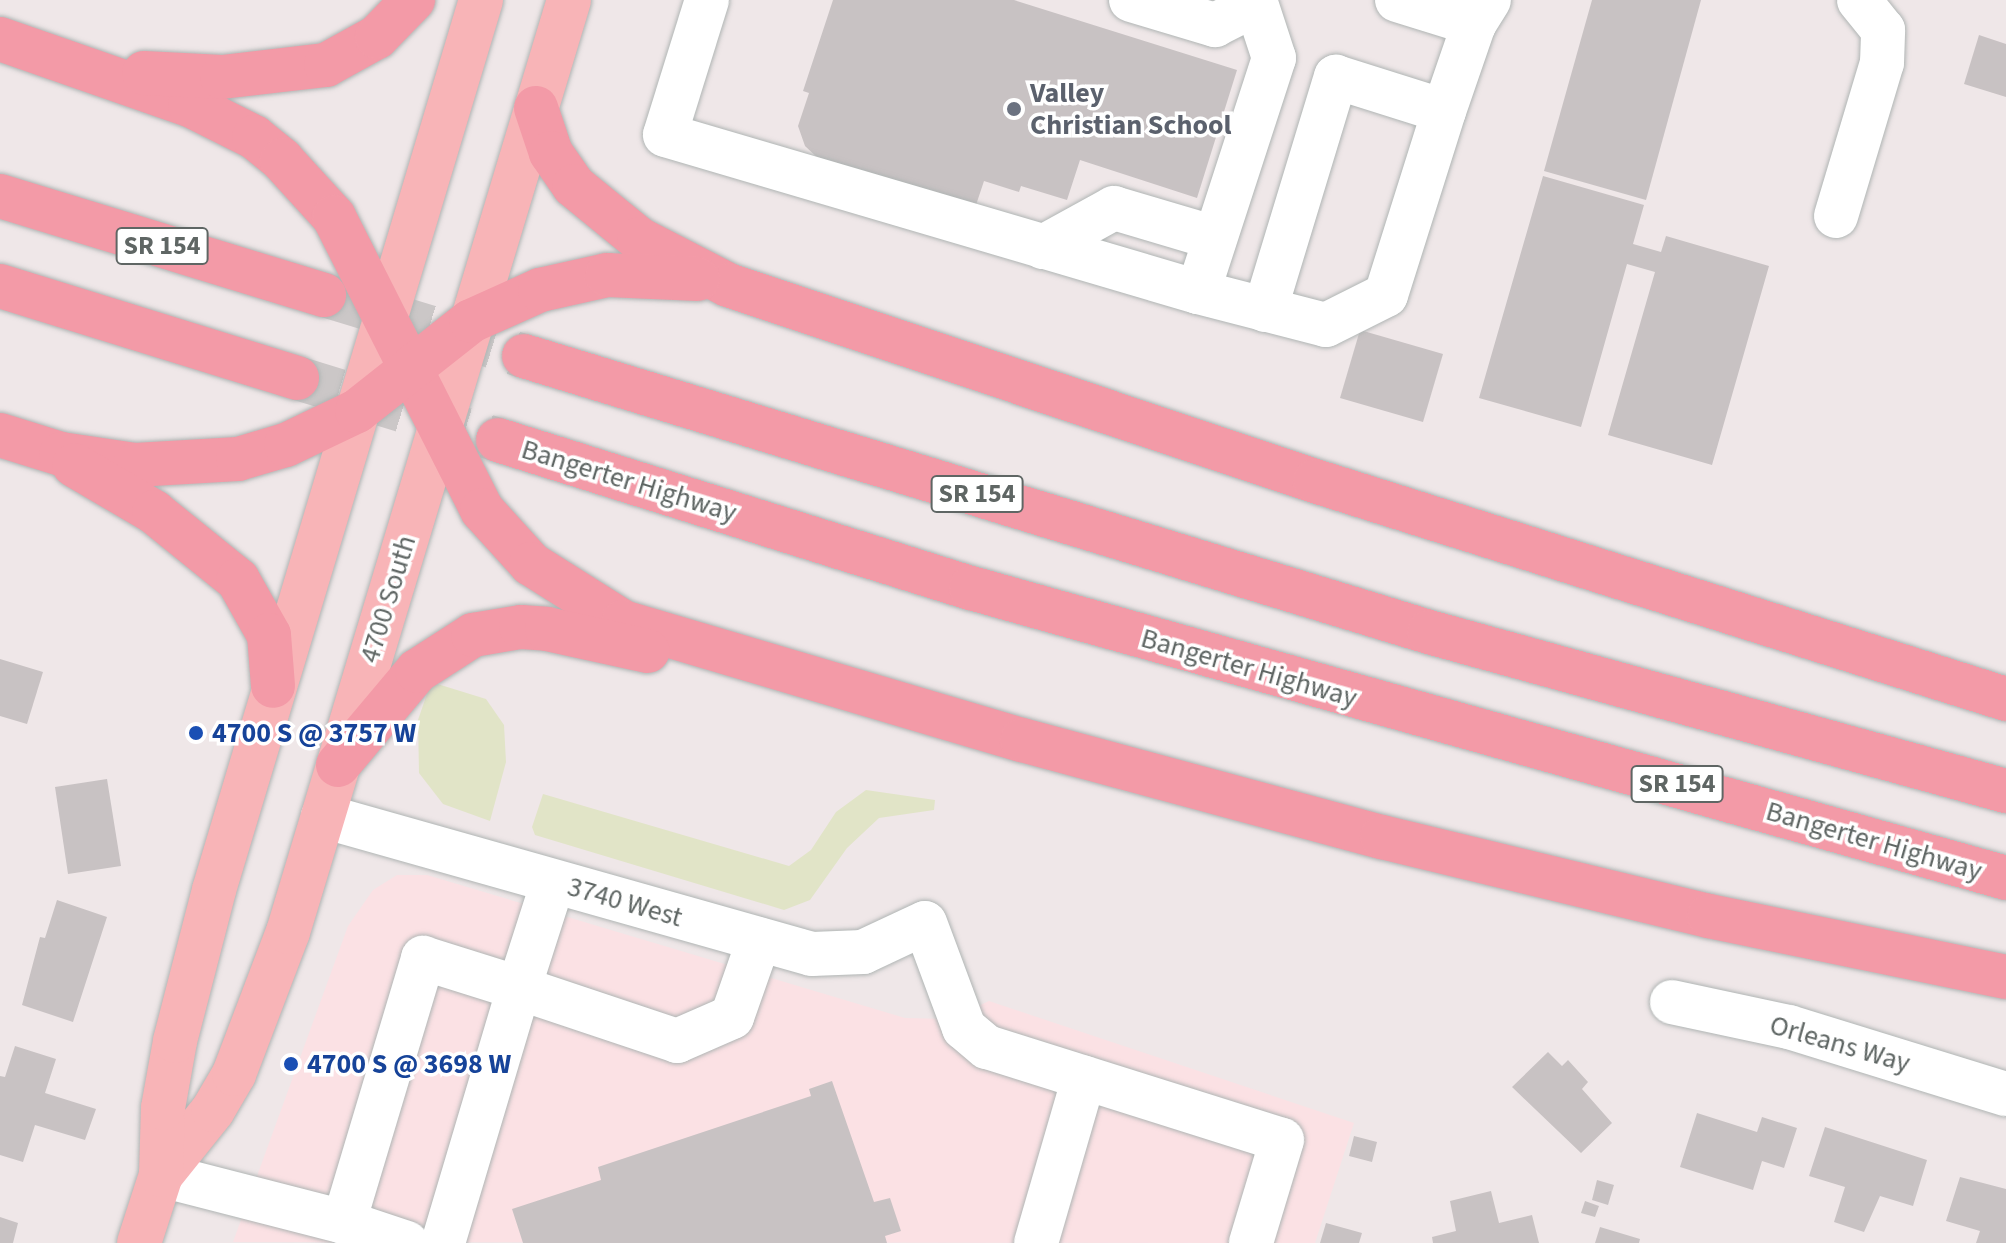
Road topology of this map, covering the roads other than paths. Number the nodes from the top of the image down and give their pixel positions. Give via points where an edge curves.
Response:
1 (413, 0) edge
2 (481, 0) edge
3 (569, 0) edge
4 (707, 0) edge
5 (1131, 0) edge
6 (1397, 0) edge
7 (1859, 0) edge
8 (1256, 2) edge
9 (1482, 12) edge
10 (0, 39) edge
11 (1274, 58) junction
12 (74, 62) junction
13 (1336, 77) junction
14 (536, 108) junction
15 (1444, 111) junction
16 (0, 196) edge
17 (1836, 216) dead end
18 (1215, 238) junction
19 (1043, 247) junction
20 (728, 285) junction
21 (0, 286) edge
22 (1198, 292) junction
23 (324, 295) tunnel mouth
24 (1265, 310) junction
25 (387, 313) junction
26 (471, 321) junction
27 (524, 356) tunnel mouth
28 (415, 368) junction
29 (297, 378) tunnel mouth
30 (357, 411) junction
31 (441, 424) junction
32 (12, 439) edge
33 (498, 440) tunnel mouth
34 (754, 662) junction
35 (273, 686) junction
36 (2006, 699) edge
37 (338, 765) junction
38 (2006, 791) edge
39 (323, 816) junction
40 (2006, 878) edge
41 (553, 882) junction
42 (759, 940) junction
43 (2006, 977) edge
44 (519, 988) junction
45 (1672, 1002) dead end
46 (1084, 1078) junction
47 (2006, 1094) edge
48 (161, 1175) junction
49 (344, 1222) junction
50 (139, 1243) edge
51 (407, 1243) edge
52 (443, 1243) edge
53 (1036, 1243) edge
54 (1251, 1243) edge

1 - 12 highway via 377,37 326,65 299,71 172,76
2 - 25 main road, 4700 South
3 - 14 main road, 4700 South
4 - 19 street via 665,135
5 - 8 street via 1215,25
6 - 9 street
7 - 17 street via 1883,30 1882,63
8 - 11 street
9 - 15 street
10 - 12 highway
11 - 13 street
11 - 18 street
12 - 25 highway via 223,120 282,160 334,217
13 - 15 street
13 - 24 street
14 - 20 highway via 551,153 574,186 639,239
14 - 26 main road, 4700 South
15 - 24 street via 1386,295 1326,325
16 - 23 highway, SR 154
18 - 19 street via 1114,208
18 - 22 street
19 - 22 street
20 - 26 highway via 685,276 607,275 540,290
20 - 36 highway via 1315,481
21 - 29 highway
22 - 24 street
25 - 28 highway
25 - 30 main road, 4700 South
26 - 28 highway
26 - 31 main road, 4700 South
27 - 38 highway, SR 154 via 1429,632
28 - 30 highway
28 - 31 highway
30 - 32 highway via 286,445 217,461 135,465
30 - 35 main road, 4700 South
31 - 34 highway via 482,510 513,547 560,587 623,622
31 - 37 main road, 4700 South
32 - 35 highway via 154,512 238,580 269,635
33 - 40 highway, Bangerter Highway / SR 154 via 971,588
34 - 37 highway via 646,651 547,629 495,630 453,644 426,663
34 - 43 highway via 1396,841 1709,916
35 - 48 main road, 4700 South via 175,1041 163,1108
37 - 39 main road, 4700 South
39 - 41 street, 3740 West
39 - 48 main road, 4700 South via 251,1036 213,1110
41 - 42 street, 3740 West
41 - 44 street
42 - 44 street via 732,1017 677,1041
42 - 46 street, 3740 West via 838,955 885,946 925,923 964,1028 987,1047
44 - 49 street via 423,958
44 - 52 street
45 - 47 street, Orleans Way via 1789,1027
46 - 53 street
46 - 54 street via 1282,1140
48 - 49 street
48 - 50 main road, 4700 South
49 - 51 street

